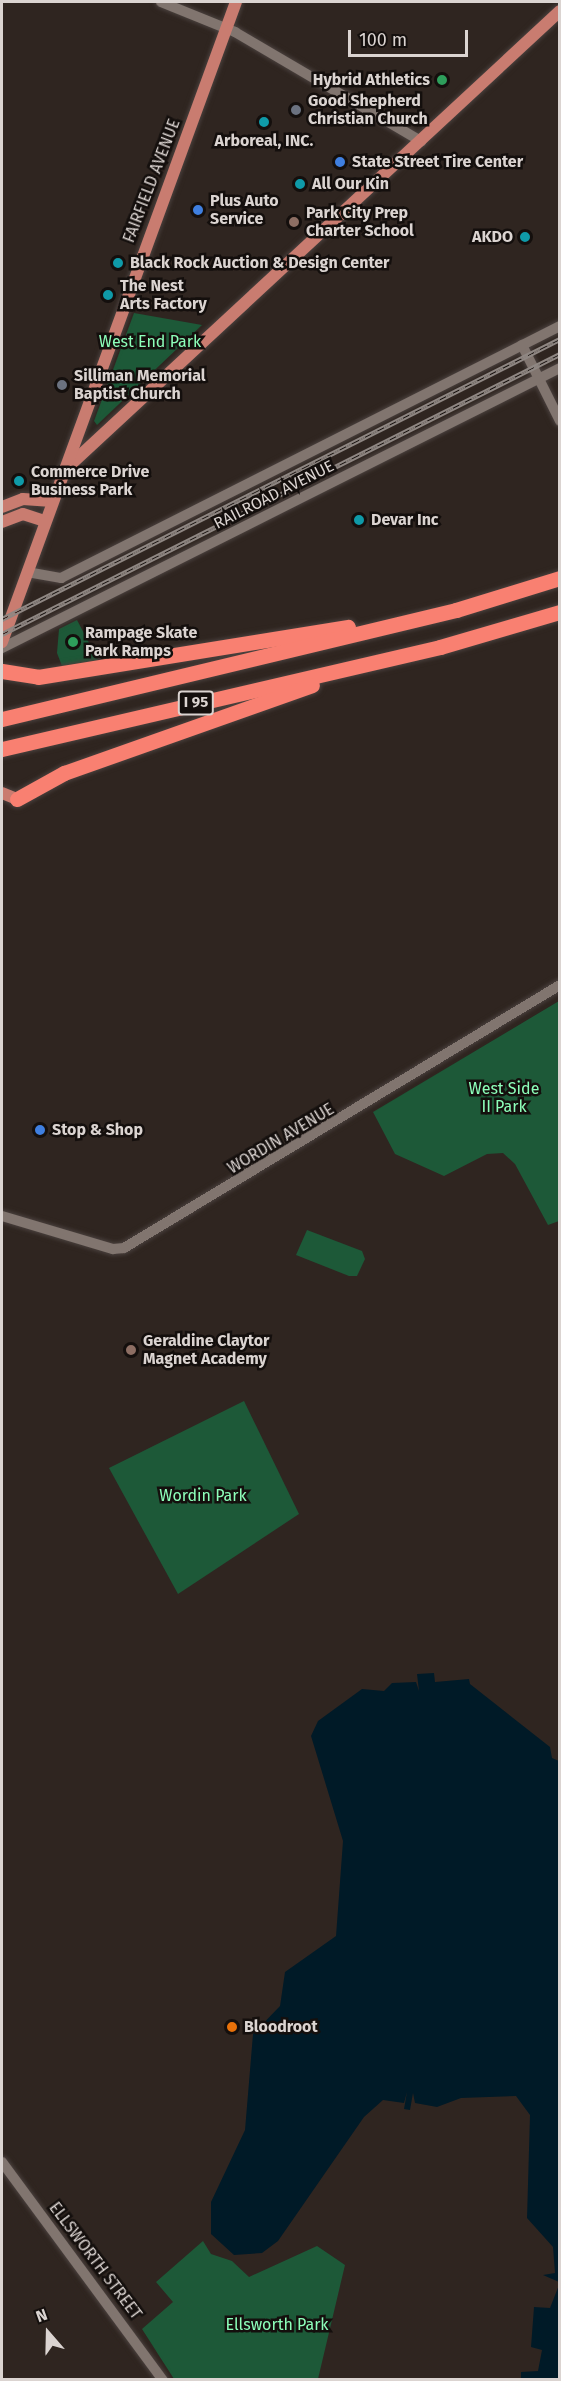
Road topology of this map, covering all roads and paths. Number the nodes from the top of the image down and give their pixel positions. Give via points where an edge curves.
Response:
1 (161, 2) edge
2 (236, 2) edge
3 (560, 11) edge
4 (226, 28) junction
5 (421, 141) junction
6 (560, 326) edge
7 (522, 345) junction
8 (560, 368) edge
9 (538, 379) junction
10 (560, 421) edge
11 (80, 428) junction
12 (97, 440) junction
13 (67, 467) junction
14 (52, 501) junction
15 (2, 507) edge
16 (45, 521) junction
17 (2, 522) edge
18 (27, 572) junction
19 (560, 578) edge
20 (560, 612) edge
21 (375, 627) junction
22 (2, 642) edge
23 (2, 648) edge
24 (391, 658) junction
25 (2, 671) edge
26 (3, 718) edge
27 (2, 749) edge
28 (2, 793) edge
29 (17, 799) joint
30 (560, 985) edge
31 (2, 1216) edge
32 (2, 2162) edge
33 (163, 2379) edge

1 - 4 street
2 - 4 main road, FAIRFIELD AVENUE
3 - 5 main road
4 - 5 street
4 - 11 main road, FAIRFIELD AVENUE
5 - 12 main road
6 - 7 street, RAILROAD AVENUE
7 - 9 street
7 - 18 street, RAILROAD AVENUE via 62,578
8 - 9 street, RAILROAD AVENUE
9 - 10 street
9 - 23 street, RAILROAD AVENUE
11 - 12 main road via 86,437
11 - 13 main road, FAIRFIELD AVENUE
12 - 13 main road
13 - 14 main road, FAIRFIELD AVENUE
14 - 15 main road via 23,499
14 - 16 main road, FAIRFIELD AVENUE
16 - 17 main road via 23,514
16 - 18 main road, FAIRFIELD AVENUE
18 - 22 main road, FAIRFIELD AVENUE
19 - 21 highway via 484,603
20 - 24 highway, I 95
21 - 25 highway via 38,677
21 - 26 highway, I 95
24 - 27 highway, I 95
24 - 29 highway via 82,766
28 - 29 main road
30 - 31 street, WORDIN AVENUE via 124,1248 113,1249
32 - 33 street, ELLSWORTH STREET

